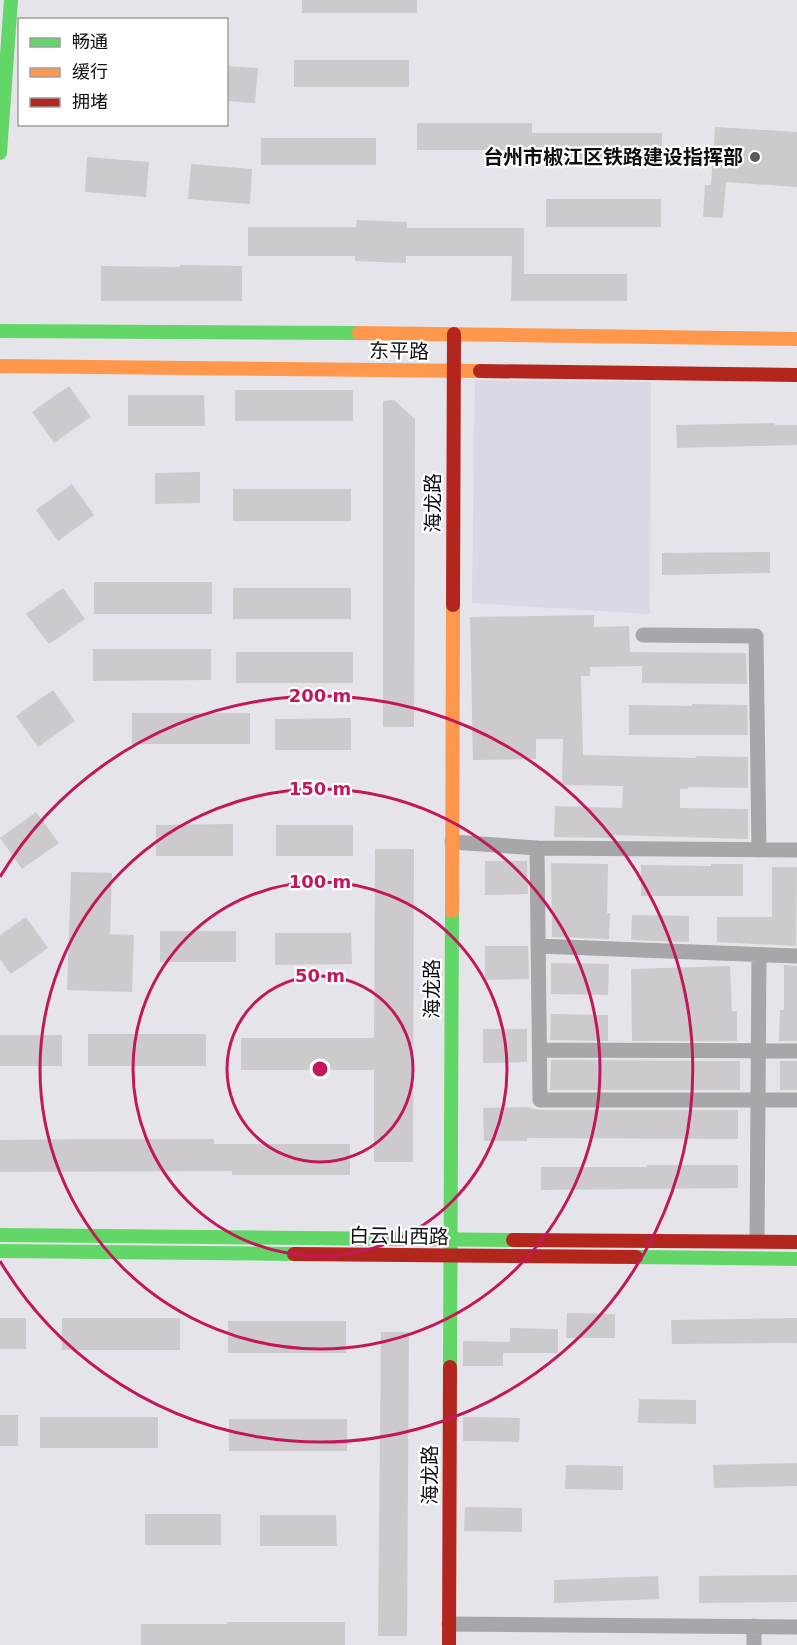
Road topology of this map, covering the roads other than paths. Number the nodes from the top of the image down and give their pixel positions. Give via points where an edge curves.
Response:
1 (11, 0) edge
2 (0, 153) edge
3 (0, 331) edge
4 (454, 334) junction
5 (797, 339) edge
6 (0, 366) edge
7 (453, 371) junction
8 (797, 375) edge
9 (643, 635) dead end
10 (452, 842) junction
11 (537, 848) junction
12 (759, 850) junction
13 (797, 850) edge
14 (538, 946) junction
15 (759, 956) junction
16 (797, 956) edge
17 (540, 1050) junction
18 (759, 1050) junction
19 (797, 1051) edge
20 (759, 1099) junction
21 (797, 1100) edge
22 (0, 1235) edge
23 (451, 1239) junction
24 (758, 1241) junction
25 (797, 1242) edge
26 (0, 1251) edge
27 (450, 1256) junction
28 (797, 1259) edge
29 (449, 1624) junction
30 (754, 1626) junction
31 (797, 1627) edge
32 (449, 1645) edge
33 (754, 1645) edge

1 - 2 main road
3 - 4 main road, 东平路
4 - 5 main road, 东平路
4 - 7 main road, 海龙路
6 - 7 main road, 东平路
7 - 8 main road, 东平路
7 - 10 main road, 海龙路
9 - 12 street via 756,636
10 - 11 street
10 - 23 main road, 海龙路
11 - 12 street
11 - 14 street
12 - 13 street
14 - 15 street
14 - 17 street
15 - 16 street
15 - 18 street
17 - 18 street
17 - 20 street via 540,1100
18 - 19 street
18 - 20 street
20 - 21 street
20 - 24 street
22 - 23 main road, 白云山西路
23 - 24 main road, 白云山西路
23 - 27 main road, 海龙路
24 - 25 main road, 白云山西路
26 - 27 main road, 白云山西路
27 - 28 main road, 白云山西路
27 - 29 main road, 海龙路
29 - 30 street
29 - 32 main road, 海龙路
30 - 31 street
30 - 33 street

